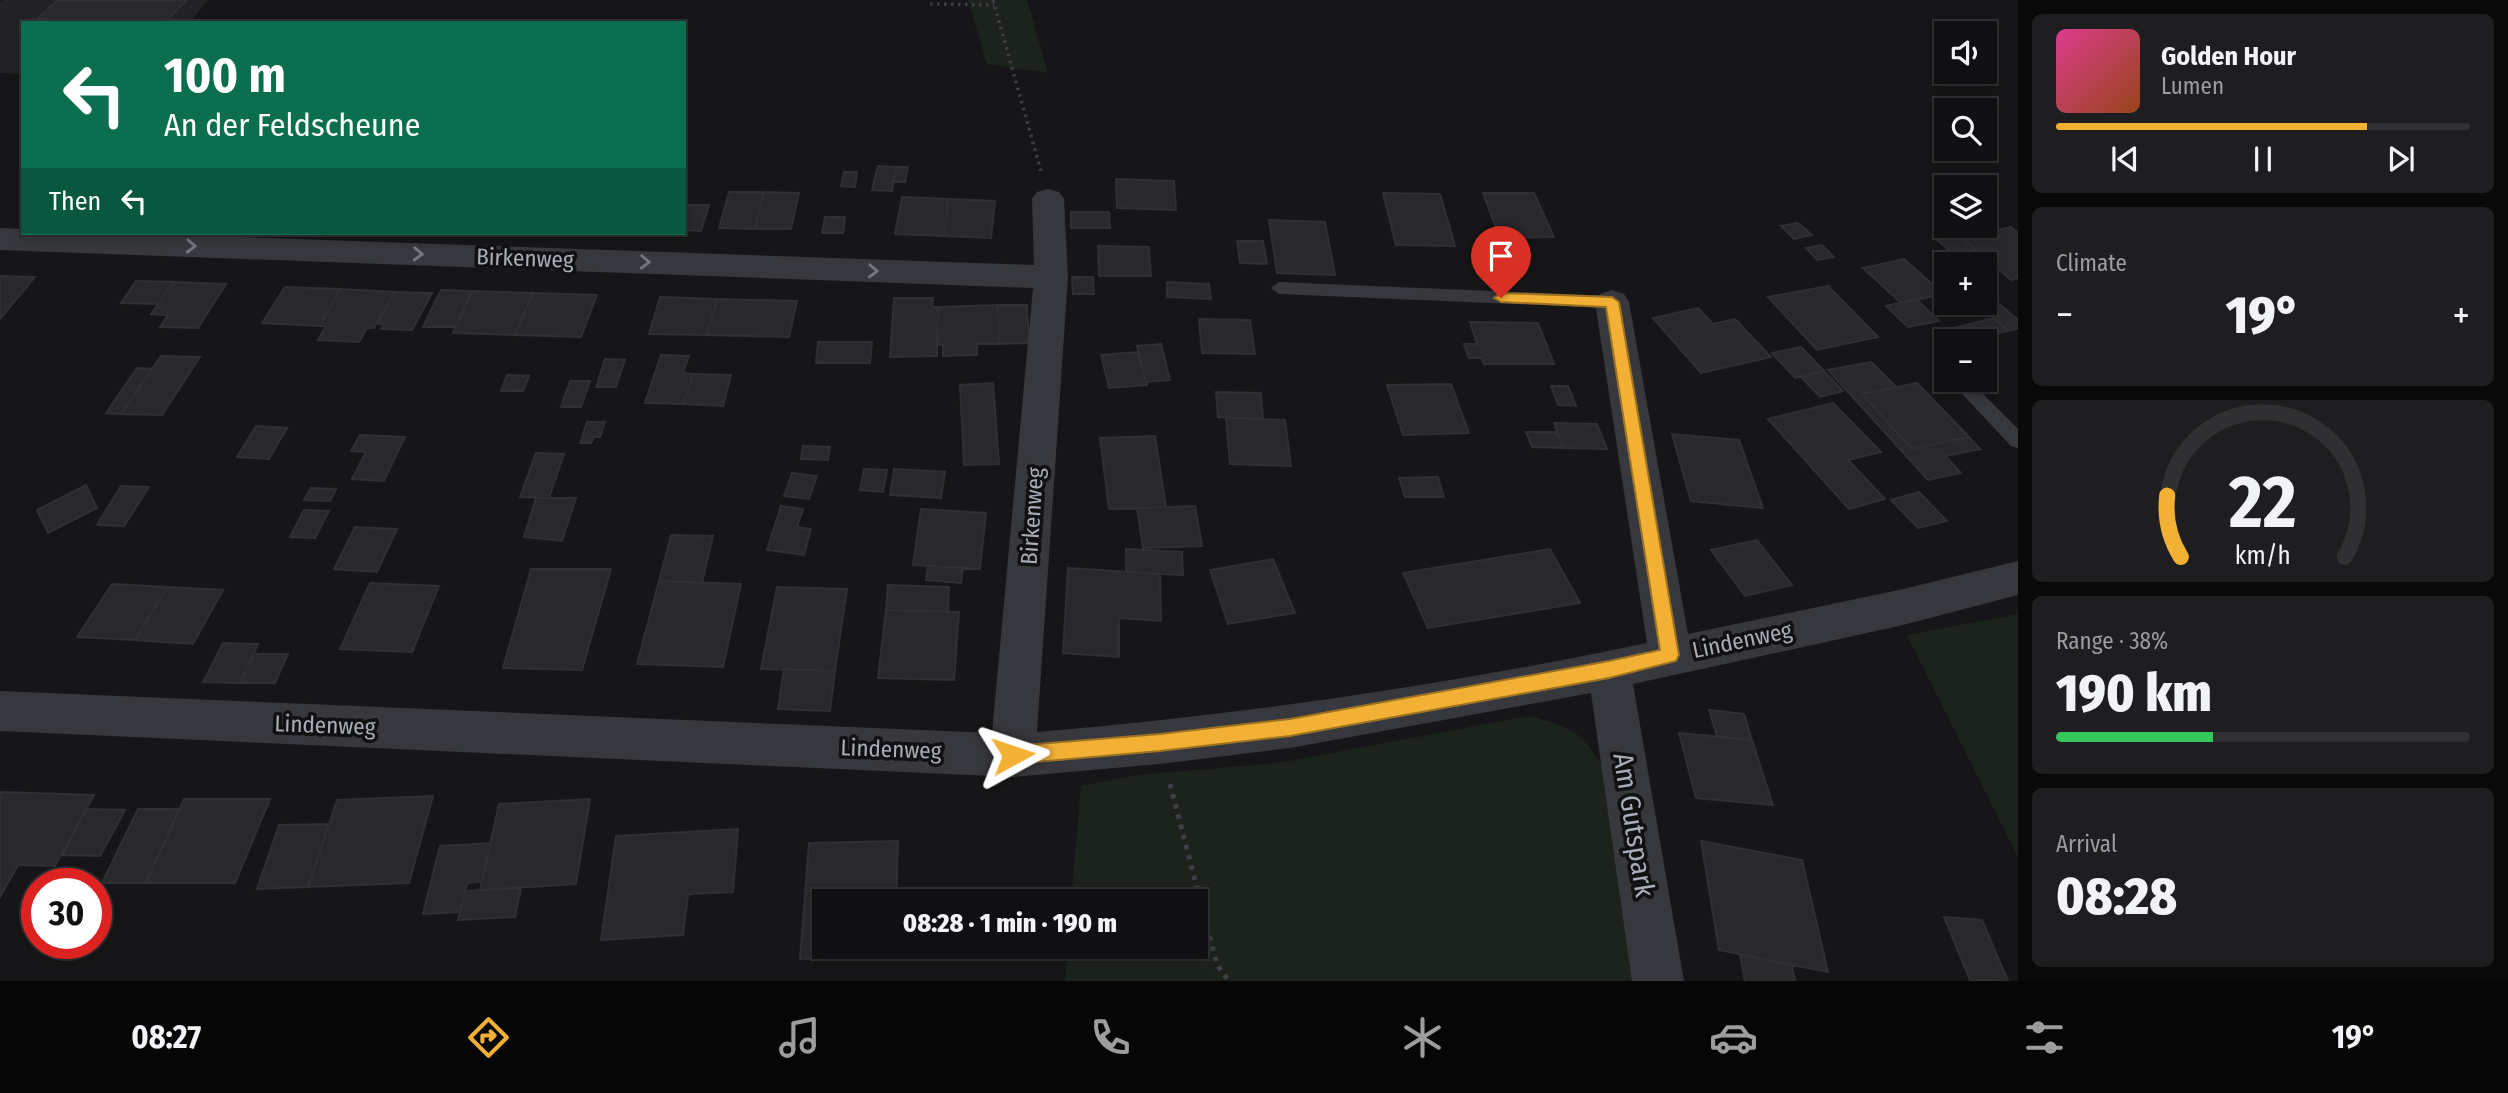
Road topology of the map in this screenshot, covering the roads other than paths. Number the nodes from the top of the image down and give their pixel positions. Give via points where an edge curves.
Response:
1 (1048, 199) road end
2 (0, 239) edge
3 (1051, 277) junction
4 (1279, 288) dead end
5 (1612, 302) joint
6 (1970, 392) edge
7 (2018, 441) edge
8 (2018, 578) edge
9 (1670, 655) junction
10 (1609, 670) junction
11 (0, 710) edge
12 (1013, 755) junction
13 (1658, 981) edge

1 - 3 street, Birkenweg
2 -> 3 street, Birkenweg
3 - 12 street, Birkenweg
4 - 5 lane
5 - 9 street
6 - 7 lane
8 - 9 street, Lindenweg via 1899,608
9 - 10 street, Lindenweg
10 - 12 street, Lindenweg via 1290,727
10 - 13 street, Am Gutspark
11 - 12 street, Lindenweg

